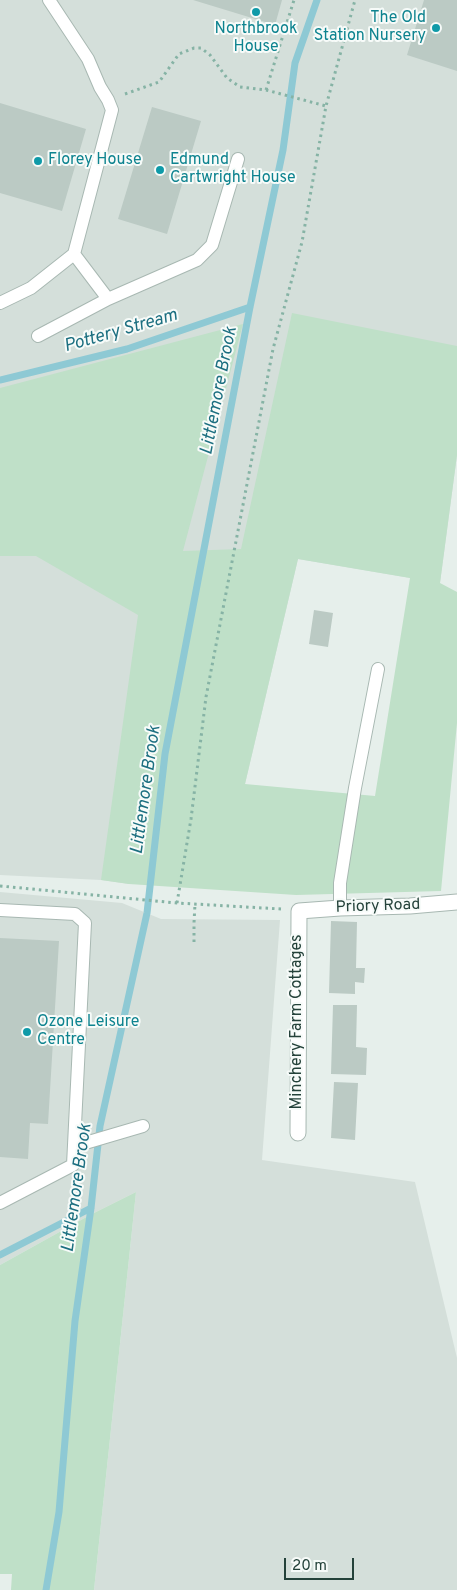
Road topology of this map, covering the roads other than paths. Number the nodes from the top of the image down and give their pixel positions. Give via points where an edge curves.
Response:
1 (49, 0) edge
2 (238, 159) dead end
3 (74, 254) junction
4 (108, 299) junction
5 (0, 303) edge
6 (38, 336) dead end
7 (378, 670) dead end
8 (457, 902) edge
9 (340, 908) junction
10 (0, 910) edge
11 (299, 911) joint
12 (143, 1126) dead end
13 (298, 1133) dead end
14 (74, 1146) junction
15 (0, 1202) edge

1 - 3 lane via 88,59 112,110
2 - 4 lane via 212,245 197,260
3 - 4 lane
3 - 5 lane via 31,288
4 - 6 lane
7 - 9 lane via 353,797 340,883
8 - 9 street, Priory Road
9 - 11 street, Priory Road
10 - 14 lane via 75,914 85,923
11 - 13 street, Minchery Farm Cottages
12 - 14 lane
14 - 15 lane via 73,1165

